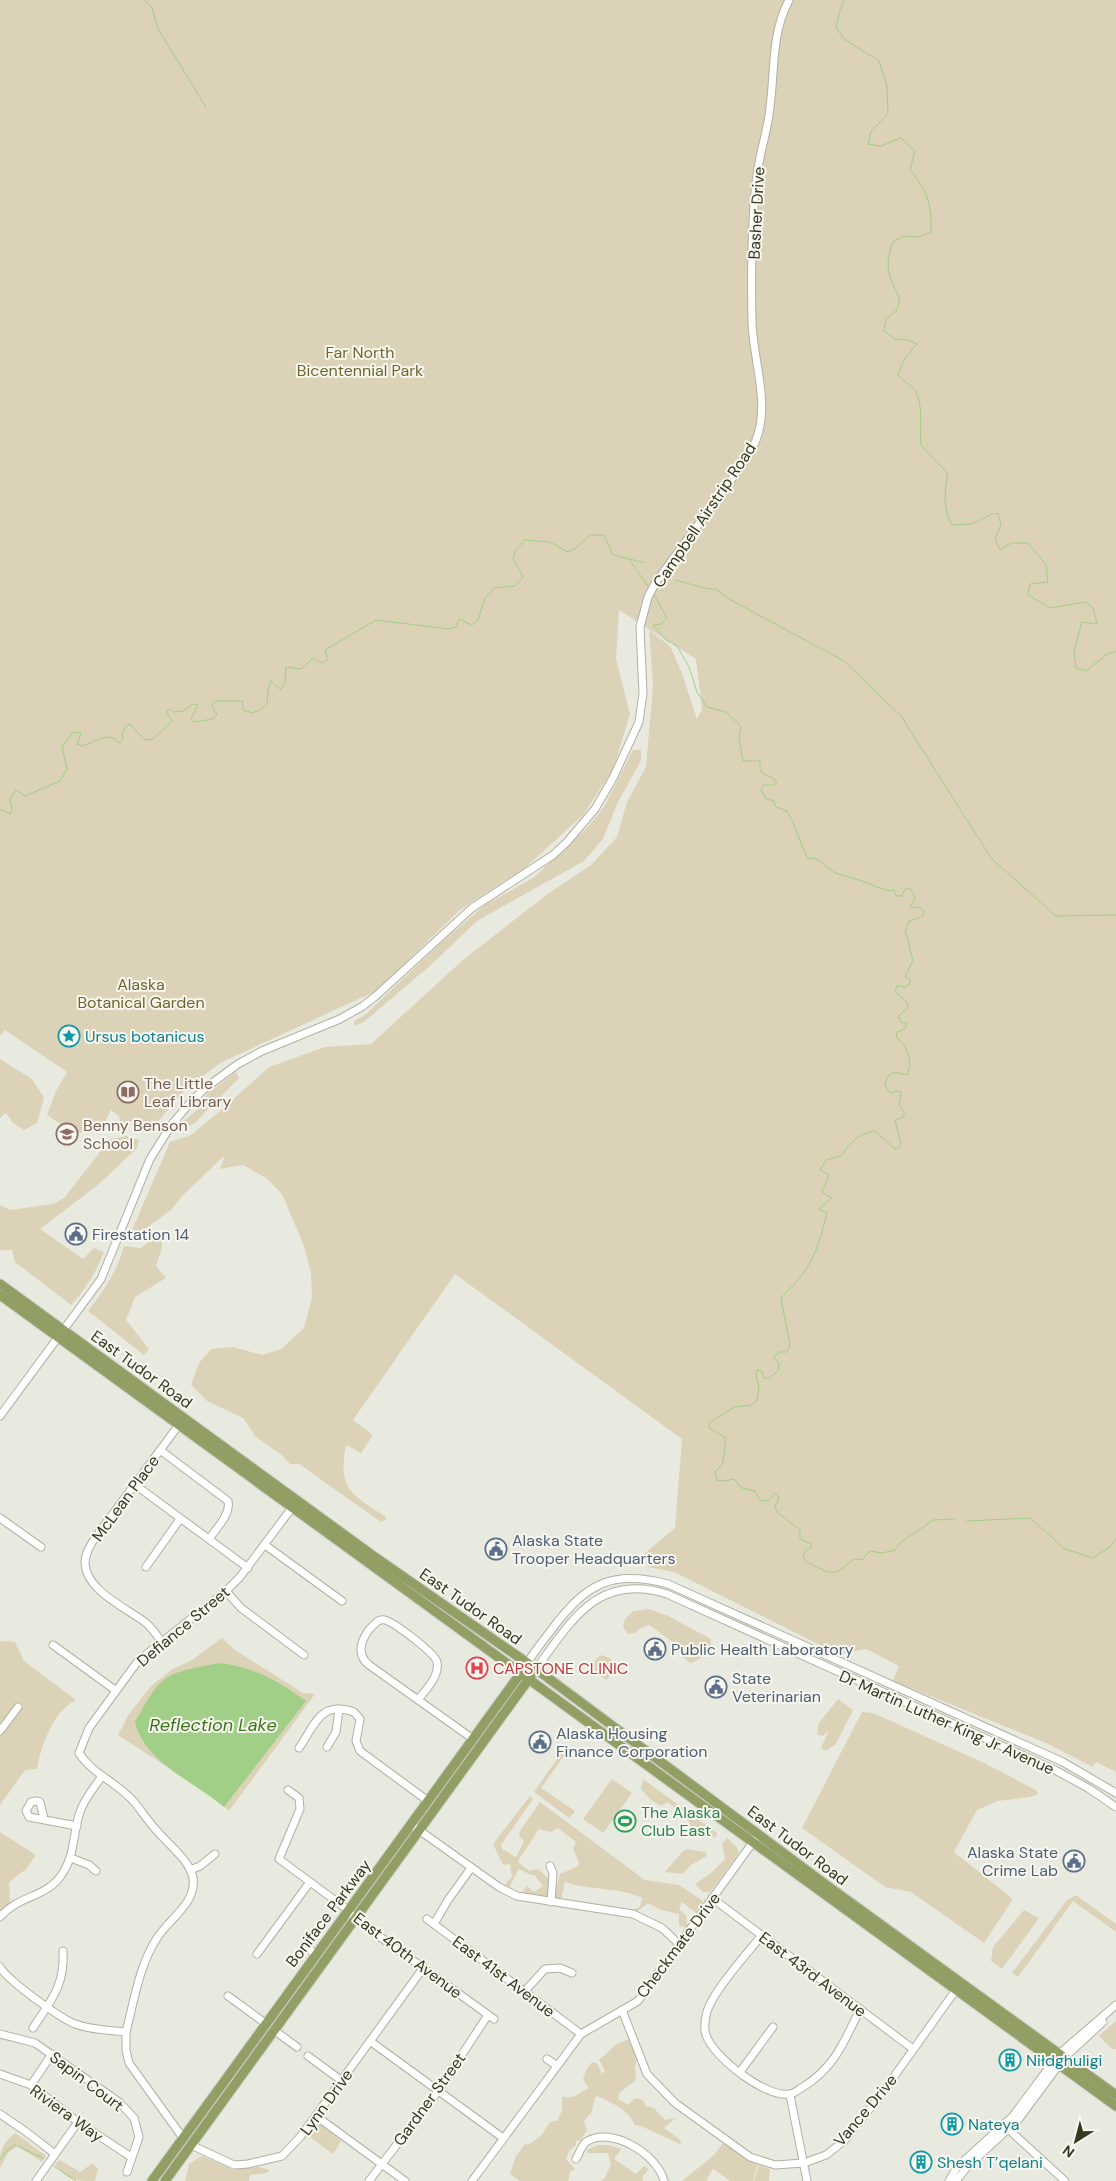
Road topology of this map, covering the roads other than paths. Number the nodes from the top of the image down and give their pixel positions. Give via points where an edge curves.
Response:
1 (789, 0) edge
2 (760, 430) joint
3 (0, 1284) edge
4 (0, 1295) edge
5 (61, 1334) junction
6 (0, 1416) edge
7 (181, 1422) junction
8 (160, 1450) junction
9 (134, 1484) junction
10 (295, 1504) junction
11 (0, 1518) edge
12 (180, 1519) junction
13 (209, 1539) junction
14 (265, 1545) junction
15 (41, 1547) dead end
16 (146, 1567) dead end
17 (248, 1568) junction
18 (226, 1591) junction
19 (342, 1600) dead end
20 (161, 1641) junction
21 (53, 1645) dead end
22 (304, 1655) dead end
23 (527, 1664) junction
24 (536, 1669) junction
25 (520, 1674) junction
26 (528, 1680) junction
27 (115, 1690) junction
28 (418, 1700) junction
29 (18, 1706) dead end
30 (339, 1709) junction
31 (0, 1731) edge
32 (473, 1739) junction
33 (327, 1747) dead end
34 (299, 1748) dead end
35 (102, 1776) junction
36 (288, 1790) dead end
37 (1096, 1793) junction
38 (1116, 1793) edge
39 (1116, 1797) edge
40 (428, 1801) junction
41 (1116, 1806) edge
42 (44, 1819) dead end
43 (77, 1826) junction
44 (415, 1827) junction
45 (758, 1834) junction
46 (753, 1843) junction
47 (214, 1854) dead end
48 (71, 1858) junction
49 (550, 1866) dead end
50 (471, 1868) junction
51 (190, 1870) junction
52 (96, 1871) dead end
53 (310, 1882) junction
54 (712, 1898) junction
55 (551, 1902) junction
56 (351, 1914) junction
57 (0, 1917) edge
58 (427, 1919) dead end
59 (434, 1924) junction
60 (762, 1935) junction
61 (679, 1944) junction
62 (308, 1948) dead end
63 (63, 1951) dead end
64 (257, 1954) dead end
65 (316, 1955) junction
66 (0, 1967) edge
67 (424, 1967) junction
68 (572, 1973) dead end
69 (958, 1986) junction
70 (524, 1992) junction
71 (228, 1996) dead end
72 (1116, 2005) edge
73 (48, 2006) junction
74 (860, 2009) junction
75 (622, 2010) junction
76 (1116, 2010) edge
77 (491, 2017) joint
78 (265, 2023) junction
79 (773, 2027) dead end
80 (33, 2028) dead end
81 (275, 2031) junction
82 (126, 2032) junction
83 (0, 2034) edge
84 (581, 2034) junction
85 (370, 2041) junction
86 (297, 2047) dead end
87 (913, 2049) junction
88 (52, 2054) junction
89 (308, 2056) dead end
90 (547, 2059) dead end
91 (1059, 2059) junction
92 (556, 2066) junction
93 (740, 2072) junction
94 (0, 2074) edge
95 (342, 2081) junction
96 (31, 2085) junction
97 (438, 2090) junction
98 (790, 2094) junction
99 (1116, 2095) edge
100 (1116, 2106) edge
101 (0, 2114) edge
102 (316, 2116) junction
103 (78, 2122) junction
104 (1007, 2128) junction
105 (182, 2138) junction
106 (503, 2138) junction
107 (191, 2145) junction
108 (55, 2154) junction
109 (131, 2158) junction
110 (576, 2159) dead end
111 (804, 2163) junction
112 (382, 2164) junction
113 (127, 2172) dead end
114 (36, 2181) edge
115 (152, 2181) edge
116 (165, 2181) edge
117 (369, 2181) edge
118 (405, 2181) edge
119 (472, 2181) edge
120 (664, 2181) edge
121 (807, 2181) edge
122 (949, 2181) edge
123 (956, 2181) edge
124 (1065, 2181) edge

1 - 2 street, Basher Drive via 775,40 772,97 759,160 753,219 752,323 761,385
2 - 5 street, Campbell Airstrip Road via 742,465 648,597 640,627 643,693 639,722 614,778 595,809 553,855 472,908 363,1006 247,1059 204,1089 180,1114 150,1159 105,1270
3 - 5 main road, East Tudor Road
4 - 5 main road, East Tudor Road
5 - 6 street, Campbell Airstrip Road
5 - 7 main road, East Tudor Road
7 - 8 street, McLean Place
7 - 10 main road, East Tudor Road
8 - 9 street, McLean Place
8 - 13 street via 228,1501 226,1514
9 - 12 street
9 - 20 street, McLean Place via 87,1551 85,1562 97,1588 144,1622
10 - 14 street, Defiance Street
10 - 23 main road, East Tudor Road
10 - 25 main road, East Tudor Road
11 - 15 street
12 - 13 street
12 - 16 street
13 - 17 street
14 - 17 street, Defiance Street
14 - 19 street
17 - 18 street, Defiance Street
18 - 20 street, Defiance Street
18 - 22 street via 241,1608
20 - 27 street, Defiance Street via 138,1661
21 - 27 street
23 - 24 main road, East Tudor Road
23 - 25 main road, Boniface Parkway
23 - 38 street, Dr Martin Luther King Jr Avenue via 582,1595 601,1584 637,1577 668,1584 1063,1762
24 - 26 main road, Boniface Parkway
24 - 37 street, Dr Martin Luther King Jr Avenue via 570,1623 597,1598 636,1588 652,1590 1055,1770
24 - 45 main road, East Tudor Road
25 - 26 main road, East Tudor Road
25 - 32 main road, Boniface Parkway
26 - 44 main road, Boniface Parkway
26 - 46 main road, East Tudor Road
27 - 35 street, Defiance Street via 88,1728 79,1753 84,1762
28 - 28 street via 434,1677 437,1664 430,1651 383,1620 375,1623 363,1639 361,1653 367,1664
28 - 32 street
29 - 31 street
30 - 33 street via 336,1732
30 - 34 street via 321,1714
30 - 40 street via 350,1710 359,1716 356,1742 362,1752
32 - 40 main road, Boniface Parkway
35 - 43 street via 86,1799
35 - 51 street via 133,1800
36 - 53 street, East 40th Avenue via 298,1798 300,1809 279,1859
37 - 39 street via 1104,1790
37 - 41 street, Dr Martin Luther King Jr Avenue
40 - 44 main road, Boniface Parkway
42 - 43 street
43 - 48 street
44 - 50 street
44 - 56 main road, Boniface Parkway
45 - 46 street, Checkmate Drive
45 - 69 main road, East Tudor Road
46 - 54 street, Checkmate Drive
46 - 69 main road, East Tudor Road
47 - 51 street
48 - 52 street
48 - 57 street via 56,1883 10,1906
49 - 55 street via 553,1873
50 - 55 street via 517,1896
50 - 59 street
51 - 82 street via 193,1890 188,1902 156,1940 138,1983
53 - 56 street, East 40th Avenue
53 - 64 street
54 - 60 street, East 43rd Avenue
54 - 61 street, Checkmate Drive
55 - 61 street via 633,1914 662,1928
56 - 65 main road, Boniface Parkway
56 - 67 street, East 40th Avenue
56 - 81 main road, Boniface Parkway
58 - 59 street, East 41st Avenue
59 - 70 street, East 41st Avenue
60 - 74 street, East 43rd Avenue
60 - 93 street via 713,1997 706,2015 706,2034 713,2047
61 - 75 street, Checkmate Drive via 638,2001
62 - 65 street
63 - 73 street via 60,1983
65 - 78 main road, Boniface Parkway
66 - 73 street via 10,1979
67 - 77 street, East 40th Avenue
67 - 85 street, Lynn Drive
68 - 70 street via 560,1968 545,1969
69 - 87 street, Vance Drive
69 - 91 main road, East Tudor Road
70 - 84 street, East 41st Avenue
71 - 78 street
72 - 91 street
73 - 80 street
73 - 82 street via 77,2024
74 - 87 street, East 43rd Avenue
74 - 98 street via 838,2054 819,2077
75 - 84 street, Checkmate Drive
75 - 111 street, Vance Drive via 647,2074 675,2103 750,2158 775,2165
76 - 91 street
77 - 97 street, Gardner Street
78 - 105 main road, Boniface Parkway
79 - 93 street
81 - 86 street
81 - 107 main road, Boniface Parkway
82 - 105 street via 129,2062
83 - 88 street, Sapin Court via 35,2043
84 - 92 street, Checkmate Drive
85 - 95 street, Lynn Drive
85 - 97 street
87 - 111 street, Vance Drive via 844,2142 826,2155
88 - 96 street
88 - 109 street, Sapin Court via 119,2102 134,2118 139,2137
89 - 95 street
90 - 92 street
91 - 99 main road, East Tudor Road
91 - 100 main road, East Tudor Road
91 - 104 street
92 - 106 street, Checkmate Drive
93 - 98 street via 764,2089
94 - 96 street, Riviera Way
95 - 102 street, Lynn Drive
96 - 103 street, Riviera Way
97 - 106 street
97 - 112 street, Gardner Street
98 - 111 street
101 - 108 street
102 - 107 street, Lynn Drive via 294,2145 273,2160 234,2165
102 - 112 street
103 - 108 street
103 - 109 street, Riviera Way
104 - 122 street via 958,2167
104 - 123 street
104 - 124 street
105 - 115 main road, Boniface Parkway
106 - 119 street, Checkmate Drive
107 - 116 main road, Boniface Parkway
108 - 114 street
109 - 113 street, Sapin Court
110 - 120 street via 584,2143 597,2137 614,2138 631,2144 650,2158
111 - 121 street
112 - 117 street, Gardner Street
112 - 118 street

